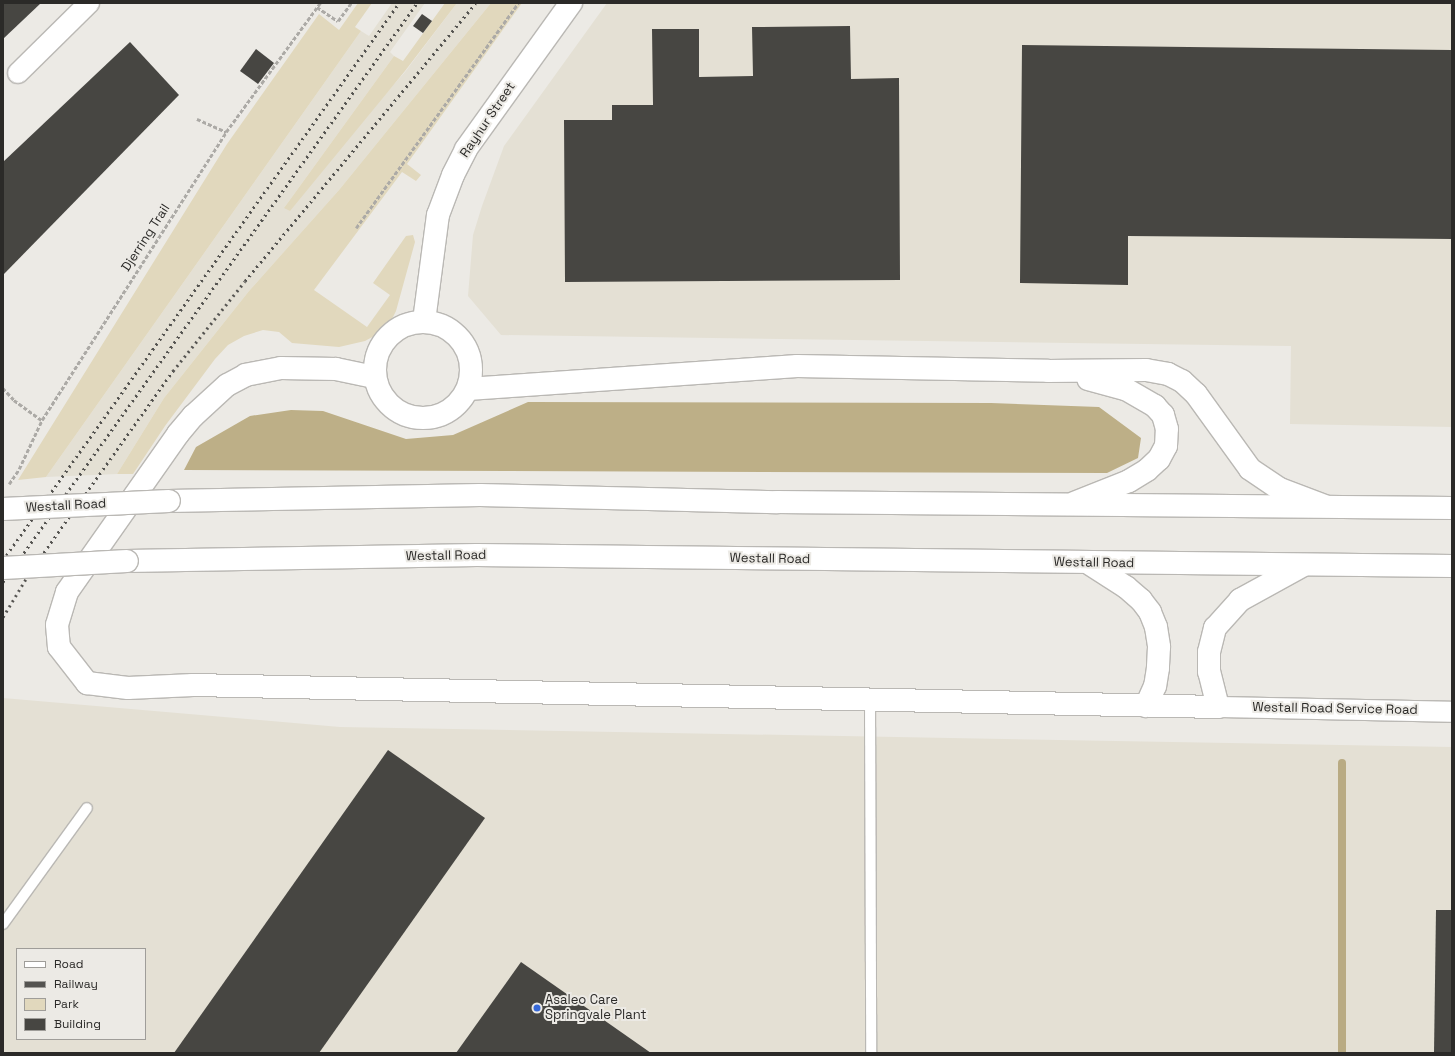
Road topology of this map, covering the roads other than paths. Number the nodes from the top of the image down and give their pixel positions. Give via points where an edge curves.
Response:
1 (89, 3) edge
2 (571, 3) edge
3 (18, 73) dead end
4 (424, 321) junction
5 (1048, 371) junction
6 (374, 377) junction
7 (468, 389) junction
8 (1074, 503) junction
9 (1326, 507) junction
10 (1452, 508) edge
11 (3, 509) edge
12 (1090, 564) junction
13 (1304, 565) junction
14 (1452, 566) edge
15 (3, 568) edge
16 (870, 700) junction
17 (1146, 706) junction
18 (1218, 707) junction
19 (1452, 712) edge
20 (87, 808) dead end
21 (3, 924) edge
22 (871, 1053) edge

1 - 3 street
2 - 4 main road, Rayhur Street via 466,149 453,175 438,215
4 - 6 main road via 397,329 386,338 378,350
4 - 7 main road via 439,324 453,332 463,344 470,358 471,374
5 - 7 main road via 797,366
5 - 8 main road via 1105,382 1125,389 1155,406 1163,415 1167,429 1166,446 1159,459 1148,470 1130,481
5 - 9 main road via 1146,370 1168,374 1182,381 1206,404 1250,469 1280,489
6 - 7 main road via 380,393 389,405 402,414 417,419 433,418 447,412 459,403
6 - 16 main road, Westall Road via 336,369 281,368 246,375 227,385 193,416 67,592 57,625 59,647 87,683 128,688 193,685
8 - 9 main road, Westall Road
8 - 11 main road, Westall Road, bridge via 777,502 480,495 169,501
9 - 10 main road, Westall Road
12 - 13 main road, Westall Road
12 - 15 main road, Westall Road, bridge via 477,555 126,561
12 - 17 main road via 1141,600 1150,612 1156,627 1159,647 1158,668 1155,686
13 - 14 main road, Westall Road
13 - 18 main road via 1240,600 1226,612 1215,628 1209,672
16 - 17 main road, Westall Road
16 - 22 lane
17 - 18 main road, Westall Road
18 - 19 street, Westall Road Service Road
20 - 21 lane

